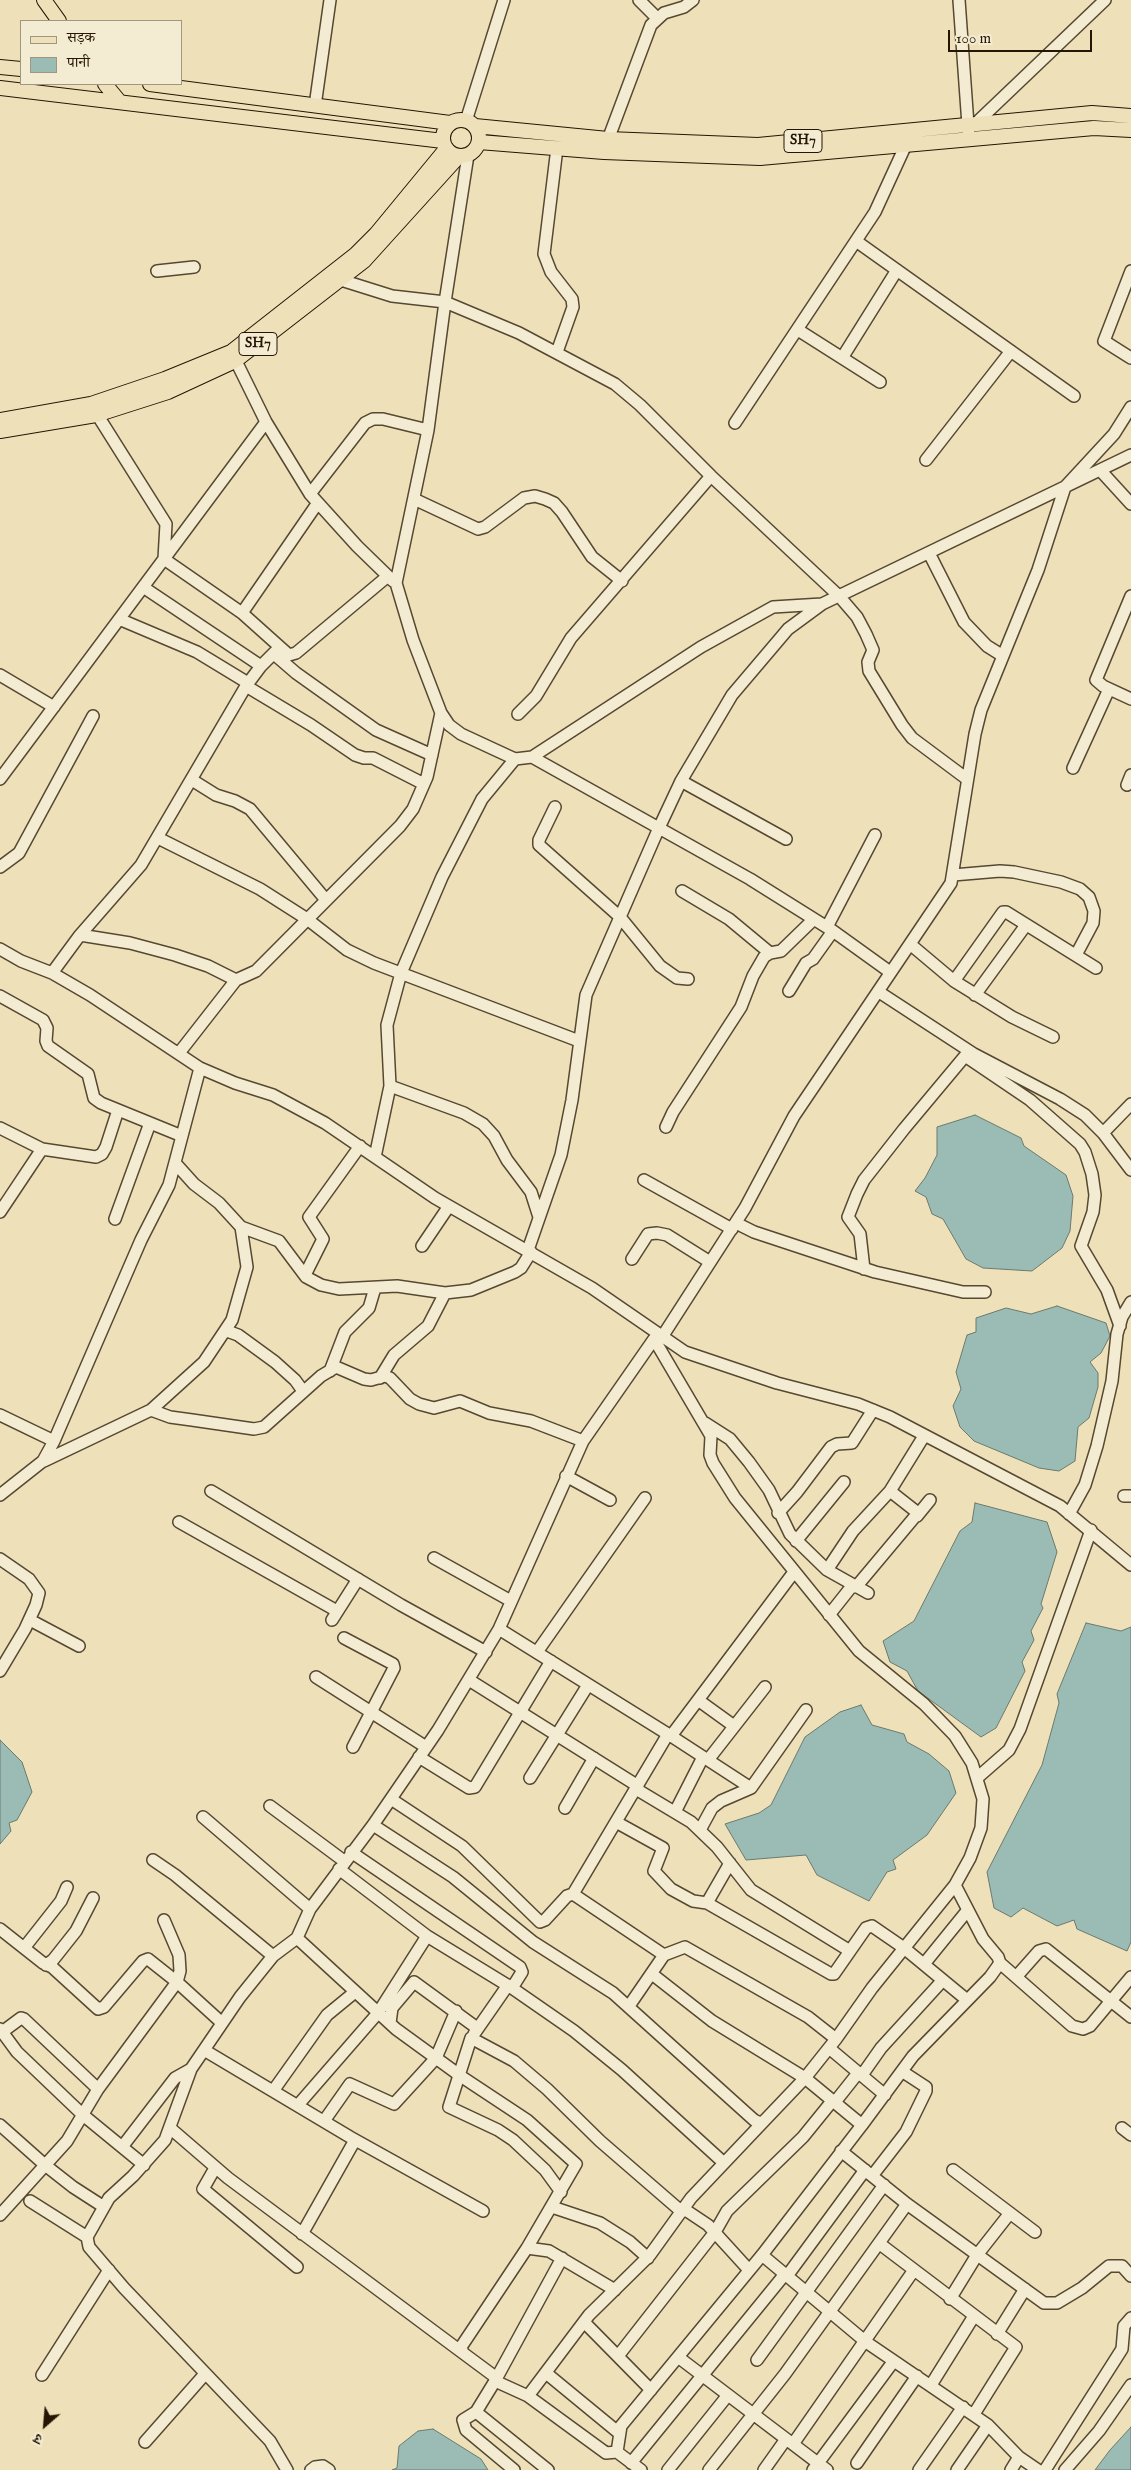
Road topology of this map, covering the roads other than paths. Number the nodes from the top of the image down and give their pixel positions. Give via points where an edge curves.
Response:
1 (44, 0) edge
2 (330, 0) edge
3 (504, 0) edge
4 (639, 0) edge
5 (693, 0) edge
6 (959, 0) edge
7 (1105, 0) edge
8 (657, 18) junction
9 (59, 20) edge
10 (0, 67) edge
11 (20, 69) edge
12 (106, 85) edge
13 (158, 85) edge
14 (0, 88) edge
15 (119, 101) junction
16 (315, 106) junction
17 (1131, 116) edge
18 (450, 123) junction
19 (471, 123) junction
20 (970, 130) junction
21 (1131, 130) edge
22 (909, 138) junction
23 (479, 142) junction
24 (444, 145) junction
25 (606, 146) junction
26 (557, 148) junction
27 (464, 156) junction
28 (856, 241) junction
29 (194, 267) dead end
30 (897, 270) junction
31 (1131, 271) edge
32 (157, 272) dead end
33 (341, 280) junction
34 (445, 302) junction
35 (798, 330) junction
36 (1011, 351) junction
37 (558, 352) junction
38 (233, 356) junction
39 (842, 358) junction
40 (1131, 358) edge
41 (880, 382) dead end
42 (1074, 396) dead end
43 (1131, 407) edge
44 (94, 410) junction
45 (0, 420) edge
46 (266, 422) junction
47 (735, 423) dead end
48 (428, 430) junction
49 (0, 431) edge
50 (1131, 455) edge
51 (926, 460) dead end
52 (1100, 470) junction
53 (711, 476) junction
54 (1065, 486) junction
55 (310, 494) junction
56 (414, 499) junction
57 (317, 504) junction
58 (1131, 504) edge
59 (928, 553) junction
60 (164, 559) junction
61 (392, 580) junction
62 (622, 581) junction
63 (143, 587) junction
64 (840, 596) junction
65 (1131, 596) edge
66 (822, 604) junction
67 (242, 613) junction
68 (119, 619) junction
69 (277, 651) junction
70 (1003, 656) junction
71 (261, 666) junction
72 (1, 678) edge
73 (247, 684) junction
74 (1109, 689) junction
75 (1131, 699) edge
76 (54, 707) junction
77 (441, 713) junction
78 (518, 714) dead end
79 (93, 716) dead end
80 (432, 755) junction
81 (532, 757) junction
82 (515, 759) junction
83 (1073, 768) dead end
84 (0, 779) edge
85 (967, 779) junction
86 (192, 780) junction
87 (681, 781) junction
88 (424, 784) junction
89 (556, 807) dead end
90 (658, 830) junction
91 (875, 835) dead end
92 (158, 838) junction
93 (786, 839) dead end
94 (0, 867) edge
95 (953, 874) junction
96 (682, 891) dead end
97 (326, 900) junction
98 (620, 917) junction
99 (307, 919) junction
100 (814, 919) junction
101 (1026, 925) junction
102 (830, 929) junction
103 (80, 935) junction
104 (910, 944) junction
105 (0, 949) edge
106 (770, 953) junction
107 (1076, 955) junction
108 (1096, 968) dead end
109 (890, 972) junction
110 (52, 973) junction
111 (402, 973) junction
112 (688, 979) dead end
113 (236, 980) junction
114 (954, 981) junction
115 (789, 991) dead end
116 (879, 992) junction
117 (975, 995) junction
118 (0, 996) edge
119 (1053, 1037) dead end
120 (579, 1041) junction
121 (180, 1053) junction
122 (969, 1055) junction
123 (200, 1068) junction
124 (390, 1086) junction
125 (1131, 1104) edge
126 (118, 1110) junction
127 (150, 1123) junction
128 (666, 1127) dead end
129 (0, 1128) edge
130 (1103, 1133) junction
131 (182, 1136) junction
132 (360, 1146) junction
133 (42, 1149) junction
134 (375, 1157) junction
135 (176, 1164) junction
136 (1131, 1170) edge
137 (644, 1180) dead end
138 (449, 1206) junction
139 (0, 1212) edge
140 (539, 1217) junction
141 (115, 1219) dead end
142 (734, 1226) junction
143 (241, 1227) junction
144 (422, 1246) dead end
145 (529, 1251) junction
146 (632, 1259) dead end
147 (710, 1262) junction
148 (864, 1269) junction
149 (305, 1276) junction
150 (375, 1288) junction
151 (985, 1292) dead end
152 (445, 1293) junction
153 (1131, 1302) edge
154 (1120, 1326) junction
155 (227, 1330) junction
156 (658, 1338) junction
157 (330, 1371) junction
158 (380, 1378) junction
159 (303, 1391) junction
160 (151, 1410) junction
161 (872, 1410) junction
162 (0, 1415) edge
163 (702, 1420) junction
164 (924, 1436) junction
165 (583, 1441) junction
166 (54, 1442) junction
167 (43, 1461) junction
168 (566, 1476) junction
169 (844, 1482) dead end
170 (211, 1490) dead end
171 (890, 1491) junction
172 (0, 1495) edge
173 (645, 1498) dead end
174 (610, 1500) dead end
175 (930, 1500) dead end
176 (778, 1513) junction
177 (1069, 1514) junction
178 (917, 1516) junction
179 (179, 1522) dead end
180 (1091, 1530) junction
181 (796, 1541) junction
182 (434, 1558) dead end
183 (0, 1559) edge
184 (1131, 1565) edge
185 (827, 1570) junction
186 (794, 1572) junction
187 (358, 1579) junction
188 (854, 1586) junction
189 (868, 1593) dead end
190 (511, 1601) junction
191 (829, 1616) junction
192 (30, 1620) junction
193 (499, 1629) junction
194 (344, 1638) dead end
195 (78, 1646) dead end
196 (486, 1652) junction
197 (537, 1652) junction
198 (551, 1661) junction
199 (0, 1671) edge
200 (316, 1677) dead end
201 (469, 1680) junction
202 (588, 1685) junction
203 (765, 1687) dead end
204 (698, 1700) junction
205 (806, 1710) dead end
206 (372, 1712) junction
207 (520, 1712) junction
208 (734, 1726) junction
209 (557, 1735) junction
210 (670, 1735) junction
211 (353, 1746) dead end
212 (426, 1747) junction
213 (420, 1758) junction
214 (594, 1758) junction
215 (706, 1759) junction
216 (530, 1778) dead end
217 (977, 1778) junction
218 (637, 1787) junction
219 (751, 1788) junction
220 (391, 1799) junction
221 (270, 1806) dead end
222 (565, 1808) dead end
223 (675, 1812) junction
224 (203, 1817) dead end
225 (616, 1822) junction
226 (373, 1825) junction
227 (700, 1830) junction
228 (153, 1860) dead end
229 (345, 1861) junction
230 (730, 1863) junction
231 (955, 1885) junction
232 (67, 1887) dead end
233 (573, 1894) junction
234 (93, 1898) dead end
235 (707, 1903) junction
236 (310, 1909) junction
237 (967, 1911) junction
238 (164, 1920) dead end
239 (0, 1929) edge
240 (427, 1936) junction
241 (297, 1938) junction
242 (24, 1948) junction
243 (904, 1948) junction
244 (850, 1951) junction
245 (664, 1955) junction
246 (273, 1956) junction
247 (1000, 1962) junction
248 (924, 1964) junction
249 (46, 1965) junction
250 (652, 1974) junction
251 (1016, 1977) junction
252 (1131, 1977) edge
253 (943, 1980) junction
254 (177, 1982) junction
255 (510, 1986) junction
256 (355, 1992) junction
257 (967, 2000) junction
258 (1111, 2000) junction
259 (629, 2006) junction
260 (456, 2012) junction
261 (378, 2013) junction
262 (1131, 2017) edge
263 (222, 2023) junction
264 (390, 2023) junction
265 (1, 2030) edge
266 (474, 2033) junction
267 (832, 2044) junction
268 (204, 2050) junction
269 (436, 2058) junction
270 (191, 2069) junction
271 (903, 2072) junction
272 (860, 2074) junction
273 (460, 2076) junction
274 (805, 2078) junction
275 (98, 2090) junction
276 (273, 2091) junction
277 (886, 2095) junction
278 (834, 2101) junction
279 (298, 2105) junction
280 (83, 2115) junction
281 (324, 2121) junction
282 (764, 2121) junction
283 (862, 2124) junction
284 (0, 2125) edge
285 (170, 2128) junction
286 (355, 2140) junction
287 (122, 2147) junction
288 (841, 2151) junction
289 (724, 2163) junction
290 (44, 2165) junction
291 (144, 2165) junction
292 (215, 2168) junction
293 (954, 2170) dead end
294 (869, 2173) junction
295 (884, 2185) junction
296 (561, 2192) junction
297 (30, 2201) dead end
298 (907, 2204) junction
299 (104, 2206) junction
300 (552, 2207) junction
301 (683, 2210) junction
302 (483, 2211) dead end
303 (1010, 2213) junction
304 (0, 2215) edge
305 (716, 2232) junction
306 (1035, 2232) dead end
307 (302, 2234) junction
308 (86, 2237) junction
309 (880, 2244) junction
310 (527, 2248) junction
311 (762, 2255) junction
312 (977, 2255) junction
313 (562, 2258) junction
314 (648, 2258) junction
315 (298, 2268) dead end
316 (109, 2270) junction
317 (749, 2270) junction
318 (914, 2270) junction
319 (786, 2275) junction
320 (1131, 2276) edge
321 (1025, 2289) junction
322 (615, 2290) junction
323 (806, 2292) junction
324 (950, 2298) junction
325 (829, 2312) junction
326 (974, 2316) junction
327 (1131, 2318) edge
328 (584, 2322) junction
329 (997, 2334) junction
330 (866, 2342) junction
331 (464, 2353) junction
332 (618, 2356) junction
333 (678, 2357) junction
334 (757, 2360) dead end
335 (893, 2362) junction
336 (546, 2373) junction
337 (205, 2374) junction
338 (42, 2375) dead end
339 (703, 2376) junction
340 (917, 2376) junction
341 (495, 2381) junction
342 (931, 2385) junction
343 (1131, 2385) edge
344 (651, 2390) junction
345 (728, 2395) junction
346 (528, 2396) junction
347 (963, 2407) junction
348 (476, 2412) junction
349 (753, 2414) junction
350 (974, 2414) junction
351 (988, 2425) junction
352 (619, 2433) junction
353 (790, 2441) junction
354 (145, 2442) dead end
355 (617, 2452) junction
356 (1019, 2457) junction
357 (631, 2462) junction
358 (858, 2462) dead end
359 (819, 2468) edge
360 (287, 2470) edge
361 (311, 2470) edge
362 (328, 2470) edge
363 (514, 2470) edge
364 (548, 2470) edge
365 (641, 2470) edge
366 (668, 2470) edge
367 (709, 2470) edge
368 (764, 2470) edge
369 (919, 2470) edge
370 (957, 2470) edge
371 (1011, 2470) edge
372 (1038, 2470) edge
373 (1045, 2470) edge
374 (1065, 2470) edge

1 - 9 main road
2 - 16 street
3 - 19 street
4 - 8 street
5 - 8 street
6 - 20 street
7 - 20 street
8 - 25 street via 645,38
10 - 11 main road
12 - 15 main road
13 - 16 main road
14 - 15 main road
15 - 24 main road
16 - 18 main road
17 - 20 main road, SH7 via 1092,113
18 - 19 main road, SH7 via 458,120
18 - 24 main road, SH7 via 444,131
19 - 23 main road via 479,134
19 - 25 main road, SH7
20 - 21 main road, SH7
20 - 22 main road, SH7
22 - 25 main road, SH7 via 759,151
22 - 28 street via 884,196
23 - 26 main road, SH7
23 - 27 main road, SH7 via 475,150
24 - 27 main road
24 - 38 main road, SH7 via 376,234 356,254
25 - 26 main road, SH7
26 - 37 street via 544,254 551,272 572,299 573,307
27 - 33 main road, SH7 via 364,261
27 - 34 street
28 - 30 street
28 - 35 street
29 - 32 street
30 - 36 street
30 - 39 street
31 - 40 street via 1104,341
33 - 34 street via 392,296
33 - 38 main road, SH7
34 - 37 street
34 - 48 street
35 - 39 street
35 - 47 street
36 - 42 street
36 - 51 street
37 - 53 street via 616,384
38 - 44 main road, SH7 via 168,392
38 - 46 street
39 - 41 street
43 - 54 street via 1114,434
44 - 45 main road, SH7
44 - 49 main road, SH7
44 - 60 street via 166,524
46 - 55 street
46 - 60 street
48 - 55 street via 383,419 365,423
48 - 56 street
50 - 52 street
52 - 54 street
52 - 58 street
53 - 62 street
53 - 64 street
54 - 59 street
54 - 70 street via 1041,561
55 - 57 street
56 - 61 street
56 - 62 street via 478,529 524,498 535,496 545,499 562,512 592,557
57 - 61 street
57 - 67 street
59 - 64 street
59 - 70 street via 964,622 987,646
60 - 63 street
60 - 67 street
61 - 69 street via 296,653 289,655
61 - 77 street
62 - 78 street via 571,638 536,696
63 - 68 street
63 - 71 street
64 - 66 street
64 - 85 street via 866,634 873,650 868,662 869,670 902,725 912,738
65 - 74 street via 1097,673 1096,680
66 - 81 street via 772,607 701,647
66 - 87 street via 788,629 732,695
67 - 69 street
68 - 73 street via 196,652
68 - 76 street
69 - 71 street
69 - 80 street via 296,673 376,730
70 - 85 street via 981,710
71 - 73 street
72 - 76 street
73 - 86 street
73 - 88 street via 355,755 373,758
74 - 75 street
74 - 83 street
76 - 84 street
77 - 80 street
77 - 82 street via 461,734
79 - 94 street via 19,854
80 - 88 street
81 - 82 street
81 - 90 street
82 - 111 street via 482,799 442,877
85 - 95 street
86 - 92 street
86 - 97 street via 216,795 250,809
87 - 90 street
87 - 93 street
88 - 97 street via 413,809 400,826
89 - 98 street via 539,845
90 - 98 street
90 - 100 street via 750,879
91 - 102 street
92 - 99 street via 260,889
92 - 103 street via 141,865
95 - 104 street via 951,883
95 - 107 street via 1014,872 1080,889 1089,897 1094,911 1093,923
96 - 106 street via 729,918
97 - 99 street
98 - 112 street via 660,966 676,978
98 - 120 street via 586,995
99 - 111 street via 347,950
99 - 113 street via 256,971
100 - 102 street
100 - 106 street via 781,951
101 - 107 street
101 - 114 street via 1003,912
101 - 117 street
102 - 109 street
102 - 115 street
103 - 110 street
103 - 113 street via 175,955
104 - 109 street
104 - 114 street
105 - 110 street
106 - 128 street via 764,957 741,1007
107 - 108 street
109 - 116 street
110 - 121 street
111 - 120 street
111 - 124 street via 387,1025
113 - 121 street
114 - 117 street
116 - 122 street
116 - 142 street via 794,1116
117 - 119 street
118 - 126 street via 43,1020 48,1046 88,1074 94,1098
120 - 140 street via 561,1155
121 - 123 street
122 - 130 street via 1060,1099 1085,1115
122 - 148 street via 904,1128 857,1194 848,1217 860,1234
122 - 154 street via 1030,1100 1085,1152 1095,1195 1082,1246 1107,1290
123 - 131 street
123 - 132 street via 273,1095
124 - 134 street
124 - 140 street via 464,1113 483,1124 531,1192
125 - 130 street
126 - 127 street
126 - 133 street via 102,1154 96,1157
127 - 131 street
127 - 141 street
129 - 133 street
130 - 136 street
131 - 135 street
132 - 134 street
132 - 149 street via 309,1217 323,1239
133 - 139 street
134 - 138 street
135 - 143 street
135 - 166 street
137 - 142 street
138 - 144 street
138 - 145 street
140 - 145 street
142 - 147 street
142 - 148 street
143 - 149 street via 279,1241
143 - 155 street via 247,1268
145 - 152 street via 521,1268 504,1278 471,1290
145 - 156 street via 620,1306
146 - 147 street via 648,1234 657,1233 667,1235
147 - 156 street
148 - 151 street via 963,1292
149 - 150 street via 321,1285 339,1289
150 - 152 street via 397,1286
150 - 157 street via 369,1308 345,1332
152 - 158 street via 428,1326 394,1355
153 - 154 street
154 - 177 street via 1097,1446 1085,1485
155 - 159 street via 275,1362 296,1380
155 - 160 street via 204,1362
156 - 161 street via 711,1362
156 - 163 street
156 - 165 street
157 - 158 street via 336,1367 364,1379
157 - 159 street
158 - 165 street via 390,1378 419,1404 434,1408 460,1401 489,1413 531,1421
159 - 160 street via 264,1427 254,1429 170,1417
160 - 167 street
161 - 164 street
161 - 176 street via 852,1443 831,1447
162 - 166 street
163 - 176 street via 730,1440 749,1462 769,1490
163 - 186 street via 711,1436 712,1463 735,1498
164 - 171 street
164 - 177 street via 1060,1506
165 - 168 street
166 - 167 street
167 - 172 street
168 - 174 street
168 - 190 street
169 - 181 street
170 - 187 street
171 - 178 street via 918,1512
171 - 185 street via 852,1531
173 - 197 street
175 - 178 street
176 - 181 street
177 - 180 street
178 - 188 street
179 - 187 street via 334,1615
180 - 184 street
180 - 217 street via 1020,1729 1009,1750
181 - 185 street
182 - 190 street
183 - 192 street via 38,1588 38,1600
185 - 188 street
186 - 191 street
186 - 204 street
187 - 196 street
188 - 189 street
188 - 191 street
190 - 193 street
191 - 217 street via 859,1651 924,1704 955,1736 972,1763
192 - 195 street
192 - 199 street
193 - 196 street
193 - 197 street
194 - 206 street via 393,1664 394,1668
196 - 201 street
197 - 198 street
198 - 202 street
198 - 207 street
200 - 206 street
201 - 207 street
201 - 212 street
202 - 209 street
202 - 210 street
203 - 208 street
204 - 208 street
204 - 210 street
205 - 219 street
206 - 211 street
206 - 212 street
207 - 209 street
207 - 213 street via 475,1787 469,1788
208 - 215 street
209 - 214 street
209 - 216 street
210 - 215 street
210 - 218 street
212 - 213 street
213 - 220 street
214 - 218 street
214 - 222 street
215 - 219 street
215 - 223 street
217 - 231 street via 982,1799 981,1828
218 - 223 street
218 - 225 street
219 - 227 street via 712,1808
220 - 226 street
220 - 233 street via 462,1846 540,1922
221 - 229 street
223 - 227 street
224 - 236 street
225 - 233 street
225 - 235 street via 663,1848 654,1871 672,1889 693,1901
226 - 229 street
226 - 259 street via 453,1877 533,1942
227 - 230 street
228 - 246 street via 176,1875
229 - 236 street
229 - 240 street
229 - 255 street via 520,1967 522,1972
230 - 235 street
230 - 244 street via 750,1890
231 - 237 street
231 - 243 street
232 - 242 street via 61,1900
233 - 245 street
234 - 249 street via 82,1923
235 - 244 street via 831,1974
236 - 241 street
237 - 247 street
237 - 248 street
238 - 254 street via 179,1955
239 - 242 street
240 - 255 street
240 - 261 street
241 - 246 street
241 - 256 street
242 - 249 street
243 - 244 street via 869,1926
243 - 248 street
243 - 267 street
245 - 250 street
245 - 267 street via 685,1947 808,2017
246 - 263 street
247 - 251 street
247 - 257 street
248 - 253 street
249 - 254 street via 98,2009 104,2007 142,1961 148,1959
250 - 259 street
250 - 274 street via 712,2021
251 - 258 street via 1039,1951 1046,1949
251 - 258 street via 1076,2028 1090,2026
252 - 258 street
253 - 257 street
253 - 272 street
254 - 263 street
254 - 275 street
255 - 266 street
255 - 289 street via 622,2070
256 - 261 street
256 - 276 street via 327,2015
257 - 271 street via 913,2056
258 - 262 street via 1120,2011
259 - 282 street via 754,2120
260 - 264 street via 414,1982 392,2008
260 - 266 street
260 - 269 street
261 - 264 street
261 - 279 street
263 - 268 street
264 - 269 street
265 - 275 street via 24,2019
265 - 280 street via 18,2052
266 - 273 street
266 - 301 street via 547,2089 600,2141
267 - 272 street
267 - 274 street
268 - 270 street
268 - 276 street
269 - 273 street
269 - 281 street via 394,2104 350,2084
270 - 285 street
270 - 287 street via 174,2078
271 - 277 street
271 - 294 street via 926,2090 906,2132
272 - 277 street
272 - 278 street
273 - 296 street via 449,2107 513,2140 545,2170
273 - 296 street via 527,2120 576,2164
274 - 278 street
274 - 282 street
275 - 280 street
276 - 279 street
277 - 283 street
278 - 283 street
278 - 305 street via 803,2137 734,2202
279 - 281 street
280 - 287 street
280 - 290 street via 67,2141
281 - 286 street
282 - 289 street
283 - 288 street
284 - 290 street
285 - 291 street via 165,2140
285 - 292 street
286 - 302 street
286 - 307 street
287 - 291 street
288 - 294 street
288 - 311 street
289 - 301 street
290 - 299 street
290 - 304 street
291 - 299 street
292 - 307 street
292 - 315 street via 203,2189
293 - 303 street
294 - 295 street
294 - 319 street
295 - 298 street
295 - 323 street
296 - 300 street
297 - 308 street
298 - 309 street
298 - 312 street
299 - 308 street
300 - 310 street
300 - 314 street via 600,2223
301 - 305 street
301 - 314 street
303 - 306 street
303 - 312 street
305 - 317 street
305 - 332 street
307 - 331 street
308 - 316 street via 89,2246
309 - 318 street
309 - 325 street
310 - 313 street via 549,2251
310 - 331 street via 462,2344
311 - 317 street
311 - 319 street
312 - 321 street
312 - 324 street
313 - 322 street
313 - 341 street
314 - 322 street
316 - 337 street
316 - 338 street
317 - 333 street
318 - 324 street
318 - 330 street
319 - 323 street
319 - 339 street
320 - 321 street via 1122,2266 1109,2266 1082,2288 1050,2304
321 - 329 street
322 - 328 street
323 - 325 street
323 - 334 street
324 - 326 street
325 - 330 street
325 - 349 street
326 - 329 street
326 - 342 street
327 - 373 street via 1124,2326 1122,2349
328 - 332 street
328 - 336 street
329 - 350 street via 1016,2349
330 - 335 street
330 - 353 street
331 - 341 street via 492,2372
332 - 344 street
333 - 339 street
333 - 344 street
335 - 340 street
335 - 359 street
336 - 346 street
336 - 352 street
337 - 354 street
337 - 360 street via 270,2441
339 - 345 street
339 - 357 street
340 - 342 street
340 - 358 street
341 - 346 street
341 - 348 street
342 - 347 street
343 - 374 street via 1099,2431
344 - 352 street
345 - 349 street
345 - 366 street
346 - 355 street via 606,2453
347 - 350 street
347 - 369 street
348 - 363 street via 463,2420 466,2430
348 - 364 street
349 - 353 street
349 - 367 street
350 - 351 street
351 - 356 street
351 - 370 street
352 - 355 street
353 - 359 street
353 - 368 street
355 - 357 street
356 - 371 street
356 - 372 street
357 - 365 street
361 - 362 street via 323,2466

